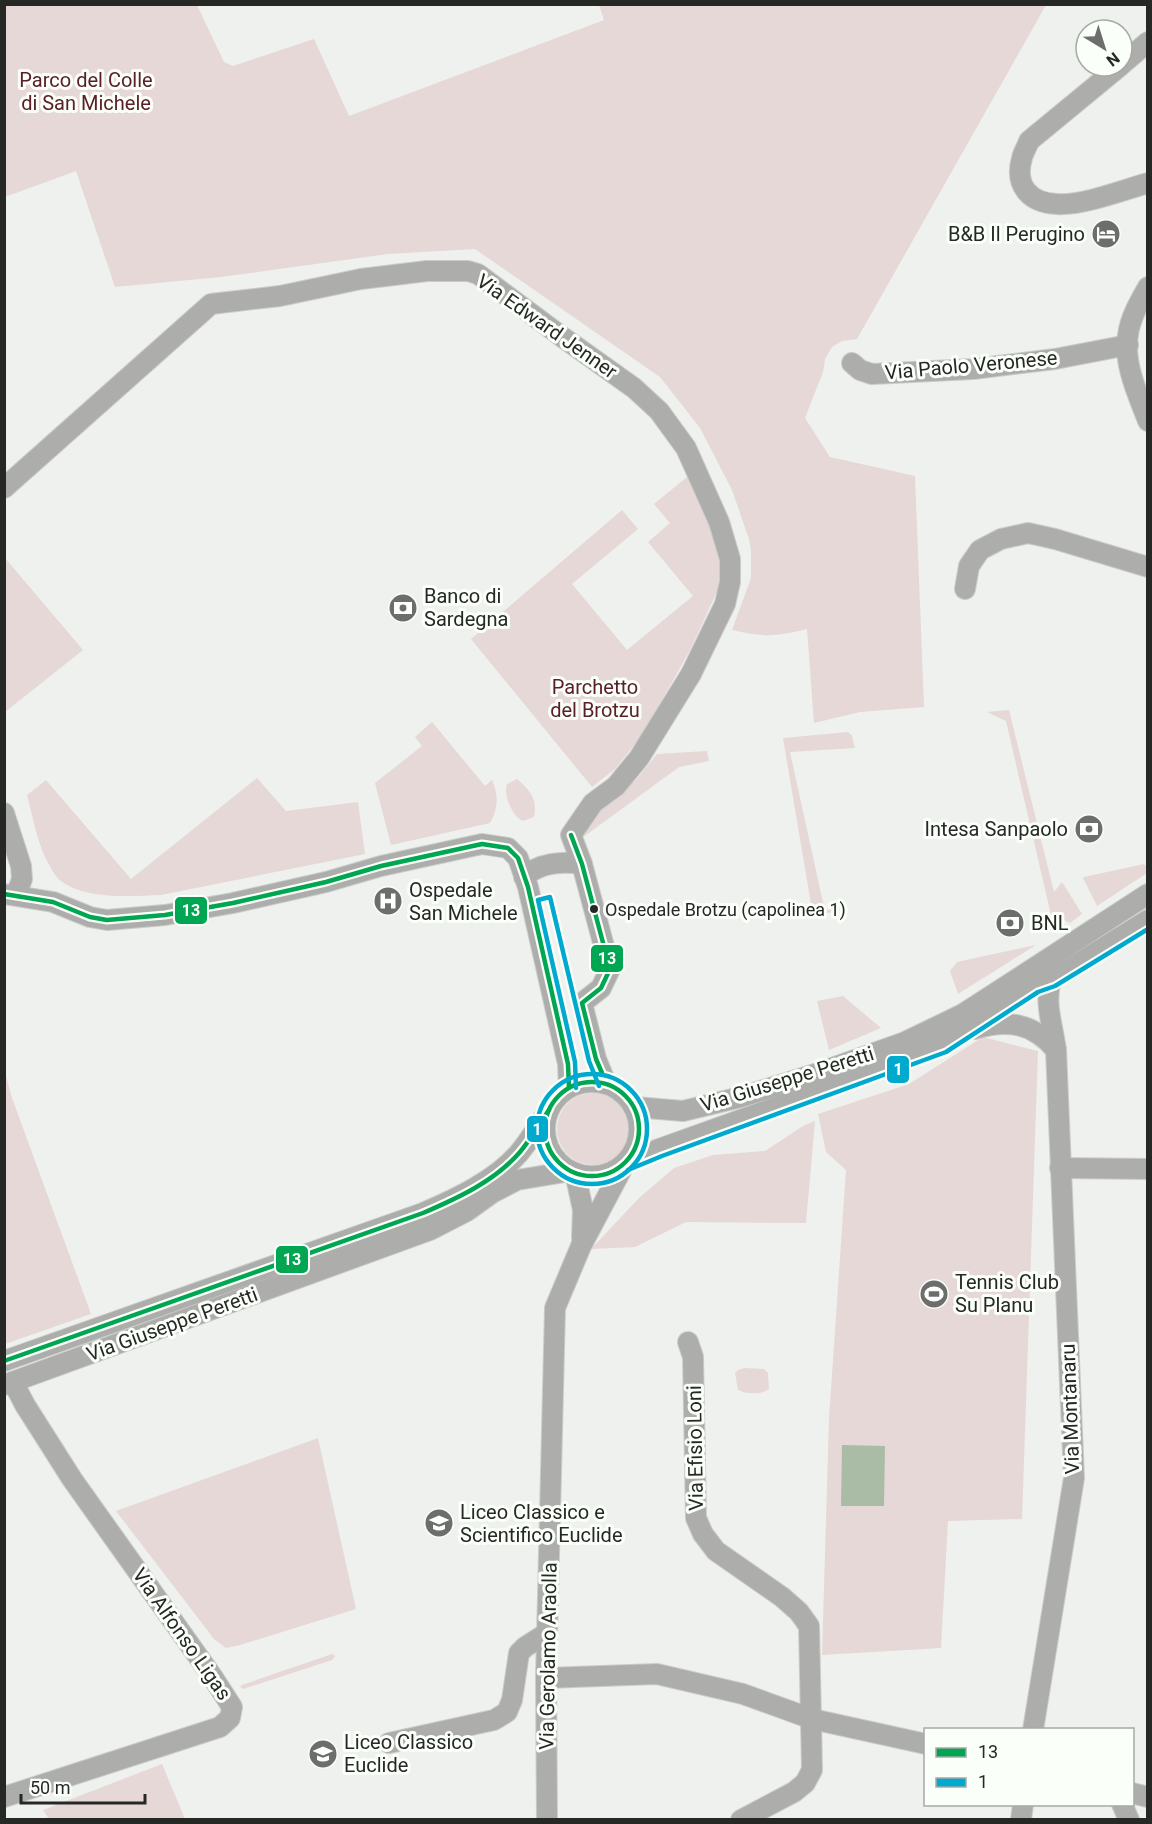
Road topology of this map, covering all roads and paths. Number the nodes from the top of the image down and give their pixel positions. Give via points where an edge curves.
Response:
1 (1148, 42) edge
2 (1134, 54) edge
3 (1105, 78) edge
4 (1148, 183) edge
5 (1148, 287) edge
6 (1128, 345) junction
7 (852, 363) dead end
8 (1148, 421) edge
9 (4, 488) edge
10 (1148, 567) edge
11 (965, 589) dead end
12 (4, 813) edge
13 (582, 864) junction
14 (524, 878) junction
15 (10, 894) edge
16 (1148, 894) edge
17 (1148, 920) edge
18 (1051, 980) junction
19 (962, 1033) junction
20 (1056, 1050) junction
21 (606, 1083) junction
22 (569, 1088) junction
23 (635, 1107) junction
24 (549, 1110) junction
25 (625, 1163) junction
26 (1060, 1168) junction
27 (1148, 1169) edge
28 (573, 1172) junction
29 (581, 1246) junction
30 (688, 1342) dead end
31 (4, 1361) edge
32 (9, 1383) edge
33 (547, 1633) junction
34 (546, 1678) junction
35 (812, 1719) junction
36 (1034, 1728) edge
37 (389, 1743) dead end
38 (924, 1744) edge
39 (4, 1797) edge
40 (1123, 1806) edge
41 (547, 1820) edge
42 (741, 1820) edge
43 (1129, 1820) edge

1 - 2 street
3 - 4 street via 1029,141 1021,159 1020,179 1027,193 1038,201 1058,205
5 - 6 street via 1139,303
6 - 7 street, Via Paolo Veronese via 974,369 872,374
6 - 8 street via 1128,361
9 - 13 street, Via Edward Jenner via 212,304 416,272 478,274 660,411 686,448 719,522 730,559 725,604 691,674 639,758 616,786 593,803 571,835
10 - 11 street via 1028,533 1001,539 980,550 969,566
12 - 15 street via 21,866 21,879
13 - 14 street via 564,861 532,870
13 - 21 street via 610,969 601,988 582,1003
14 - 15 street via 518,858 508,848 482,844 176,913 107,920 53,902
14 - 22 street via 568,1065
16 - 23 street, Via Giuseppe Peretti via 963,1014 905,1042 812,1075 683,1111
17 - 18 street, Via Giuseppe Peretti
18 - 19 street, Via Giuseppe Peretti via 1035,985
18 - 20 street, Via Montanaru via 1048,1013
19 - 20 street via 1005,1023 1021,1025
19 - 25 street, Via Giuseppe Peretti via 910,1059
20 - 26 street, Via Montanaru
21 - 22 street via 594,1081
21 - 23 street via 628,1096
22 - 24 street, Via Giuseppe Peretti
23 - 25 street via 640,1132 636,1149
24 - 28 street via 545,1128 548,1145 557,1160
24 - 31 street, Via Giuseppe Peretti via 518,1154 453,1200
25 - 28 street, Via Giuseppe Peretti via 607,1174 586,1176
25 - 29 street
26 - 27 street
26 - 36 street, Via Montanaru via 1074,1478
28 - 29 street via 583,1210
28 - 32 street, Via Giuseppe Peretti via 517,1180 430,1230
29 - 33 street, Via Gerolamo Araolla via 555,1308
30 - 35 street, Via Efisio Loni via 693,1357 696,1518 716,1551 782,1597 809,1626
32 - 39 street, Via Alfonso Ligas via 232,1707 230,1718 220,1727
33 - 34 street, Via Gerolamo Araolla
33 - 37 street via 519,1653 507,1712 494,1720
34 - 35 street via 657,1674 742,1694
34 - 41 street, Via Gerolamo Araolla
35 - 38 street
35 - 42 street, Via Efisio Loni via 812,1770 805,1783
40 - 43 street

